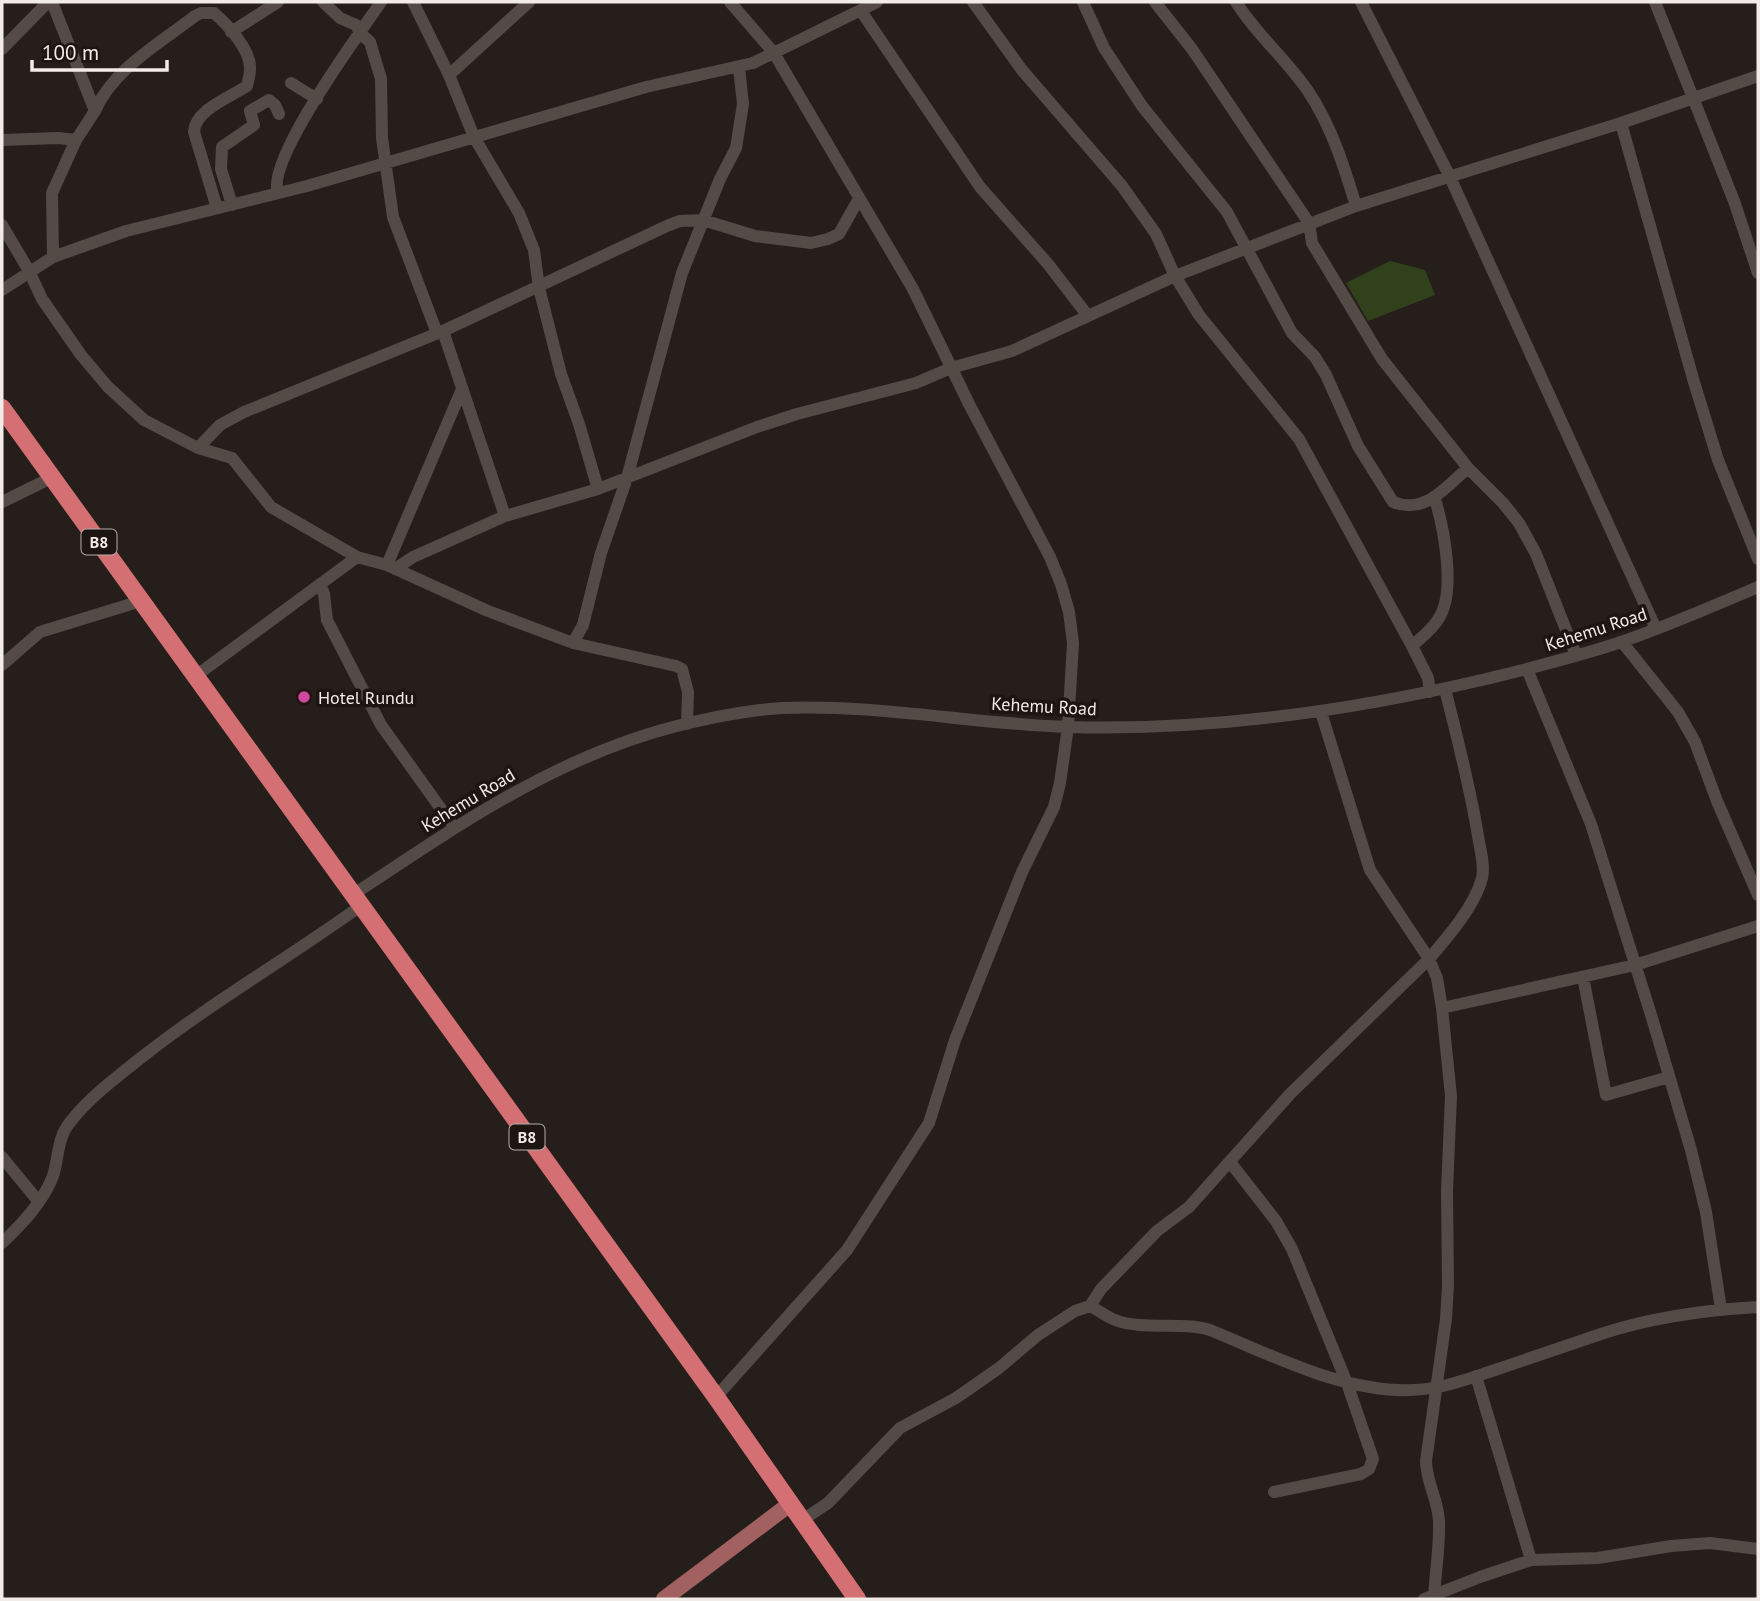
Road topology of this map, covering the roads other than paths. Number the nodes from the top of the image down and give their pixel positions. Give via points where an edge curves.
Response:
1 (50, 2) edge
2 (278, 2) edge
3 (323, 2) edge
4 (381, 2) edge
5 (413, 2) edge
6 (529, 2) edge
7 (730, 2) edge
8 (877, 2) edge
9 (973, 2) edge
10 (1083, 2) edge
11 (1155, 2) edge
12 (1236, 2) edge
13 (1360, 2) edge
14 (1655, 2) edge
15 (861, 10) junction
16 (231, 32) junction
17 (360, 33) junction
18 (2, 49) edge
19 (775, 53) junction
20 (739, 68) junction
21 (449, 75) junction
22 (1758, 76) edge
23 (291, 83) dead end
24 (317, 99) junction
25 (1694, 99) junction
26 (95, 111) junction
27 (279, 114) dead end
28 (1621, 123) junction
29 (474, 137) junction
30 (76, 140) junction
31 (2, 141) edge
32 (385, 164) junction
33 (1449, 175) junction
34 (278, 193) junction
35 (860, 200) junction
36 (232, 205) junction
37 (1356, 206) junction
38 (217, 208) junction
39 (704, 220) junction
40 (1309, 223) junction
41 (2, 225) edge
42 (1245, 249) junction
43 (53, 257) junction
44 (29, 271) junction
45 (1758, 273) edge
46 (1175, 275) junction
47 (539, 288) junction
48 (2, 290) edge
49 (1088, 316) junction
50 (440, 332) junction
51 (951, 368) junction
52 (462, 389) junction
53 (2, 408) edge
54 (198, 448) junction
55 (1468, 468) junction
56 (52, 477) junction
57 (627, 478) junction
58 (598, 489) junction
59 (1435, 499) junction
60 (2, 502) edge
61 (505, 516) junction
62 (358, 557) junction
63 (1758, 559) edge
64 (391, 567) junction
65 (320, 584) junction
66 (1758, 587) edge
67 (141, 601) junction
68 (1656, 629) junction
69 (1622, 642) junction
70 (573, 643) junction
71 (1412, 646) junction
72 (1576, 655) junction
73 (2, 665) edge
74 (1527, 669) junction
75 (197, 675) junction
76 (1446, 689) junction
77 (1430, 692) junction
78 (1321, 712) junction
79 (687, 724) junction
80 (1068, 727) junction
81 (454, 828) junction
82 (1758, 895) edge
83 (358, 900) junction
84 (1758, 926) edge
85 (1429, 959) junction
86 (1635, 965) junction
87 (1583, 977) junction
88 (1442, 1008) junction
89 (1669, 1077) junction
90 (2, 1157) edge
91 (1230, 1162) junction
92 (39, 1202) junction
93 (2, 1243) edge
94 (1090, 1306) junction
95 (1758, 1307) edge
96 (1721, 1309) junction
97 (1476, 1376) junction
98 (1347, 1382) junction
99 (1435, 1389) junction
100 (716, 1397) junction
101 (1273, 1492) dead end
102 (790, 1504) junction
103 (801, 1521) junction
104 (1758, 1549) edge
105 (1531, 1560) junction
106 (1430, 1598) edge
107 (664, 1599) edge
108 (857, 1599) edge

1 - 18 street
1 - 26 street
2 - 16 street
3 - 17 street via 356,25
4 - 17 street
5 - 21 street
6 - 21 street
7 - 19 street
8 - 15 street
9 - 46 street via 1022,71 1122,186 1156,234
10 - 42 street via 1104,48 1142,106 1227,212
11 - 40 street
12 - 37 street via 1315,103 1341,158
13 - 33 street
14 - 25 street
15 - 19 street
15 - 49 street via 980,187
16 - 26 street via 214,13 195,16 107,88
16 - 38 street via 249,61 247,86 194,124
17 - 24 street
17 - 32 street via 370,42 381,79
19 - 20 street
19 - 35 street
20 - 29 street via 646,87
20 - 39 street via 740,134
21 - 29 street
22 - 25 street
23 - 24 street
24 - 34 street via 285,155 276,180
25 - 28 street
25 - 45 street
26 - 30 street
27 - 36 street via 269,100 250,111 254,125 222,147 220,169
28 - 33 street
28 - 63 street via 1718,460
29 - 32 street
29 - 47 street via 519,213 534,250
30 - 31 street
30 - 43 street via 52,193
32 - 34 street
32 - 50 street via 393,217
33 - 37 street
33 - 68 street
34 - 36 street
35 - 39 street via 839,234 821,242 755,236
35 - 51 street via 913,289
36 - 38 street
37 - 40 street
38 - 43 street via 126,231
39 - 47 street via 669,225
39 - 57 street via 682,273
40 - 42 street
40 - 55 street via 1312,243 1382,359
41 - 44 street
42 - 46 street
42 - 59 street via 1292,332 1326,375 1358,446 1393,502 1403,506
43 - 44 street
44 - 48 street
44 - 54 street via 61,327 108,387 144,420
46 - 49 street
46 - 71 street via 1199,315 1299,439
47 - 50 street
47 - 58 street
49 - 51 street via 1012,351
50 - 52 street via 451,349
50 - 54 street via 244,412 220,425
51 - 57 street via 916,383 757,427
51 - 80 street via 1061,584 1073,643
52 - 61 street
52 - 64 street
53 - 56 highway, B8
54 - 62 street via 232,458 271,507
55 - 59 street
55 - 72 street via 1519,523
56 - 60 street
56 - 67 highway, B8
57 - 58 street
57 - 70 street via 583,625
58 - 61 street
59 - 71 street via 1442,524 1447,598 1441,616
61 - 64 street
62 - 64 street
62 - 65 street
64 - 70 street
65 - 75 street
65 - 81 street via 327,620 381,724
66 - 68 street, Kehemu Road
67 - 73 street via 40,632
67 - 75 highway, B8
68 - 69 street, Kehemu Road
69 - 72 street, Kehemu Road
69 - 82 street via 1678,712 1695,742
70 - 79 street via 682,669 688,692
71 - 77 street
72 - 74 street, Kehemu Road
74 - 76 street, Kehemu Road
74 - 86 street via 1591,824
75 - 83 highway, B8
76 - 77 street, Kehemu Road
76 - 85 street via 1483,871 1475,895
77 - 78 street, Kehemu Road
78 - 80 street, Kehemu Road via 1182,724
78 - 85 street via 1370,870
79 - 80 street, Kehemu Road via 754,711 819,708
79 - 81 street, Kehemu Road via 564,765
80 - 100 street via 1054,807 955,1040 929,1124 847,1250
81 - 83 street, Kehemu Road
83 - 92 street, Kehemu Road via 101,1089 69,1122 58,1145 54,1172
83 - 100 highway, B8
84 - 86 street
85 - 88 street
85 - 91 street via 1290,1094
86 - 87 street
86 - 89 street
87 - 88 street
87 - 89 street via 1606,1095
88 - 99 street via 1451,1096 1448,1285
89 - 96 street via 1706,1212
90 - 92 street
91 - 94 street via 1189,1207 1138,1250
91 - 98 street via 1286,1238
92 - 93 street, Kehemu Road
94 - 98 street via 1115,1320 1210,1330
94 - 103 street via 1038,1335 963,1393 900,1428 828,1503
95 - 96 street
96 - 97 street via 1616,1329
97 - 99 street
97 - 105 street
98 - 99 street via 1395,1390
98 - 101 street via 1372,1465 1361,1474
99 - 106 street via 1426,1461 1439,1519
100 - 102 highway, B8
102 - 103 highway, B8
102 - 107 main road
103 - 108 highway, B8
104 - 105 street via 1710,1543 1598,1559
105 - 106 street

